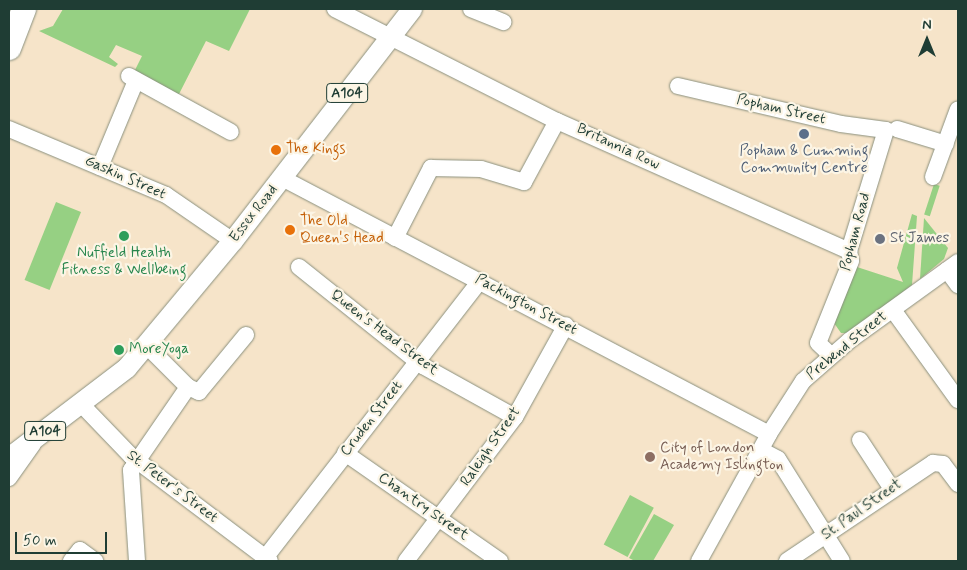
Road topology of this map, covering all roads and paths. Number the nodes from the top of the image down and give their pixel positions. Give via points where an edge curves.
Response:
1 (24, 9) edge
2 (336, 9) edge
3 (412, 9) edge
4 (472, 9) edge
5 (504, 22) dead end
6 (389, 39) junction
7 (9, 48) edge
8 (678, 86) dead end
9 (958, 109) edge
10 (557, 121) junction
11 (9, 129) edge
12 (891, 130) junction
13 (231, 132) dead end
14 (946, 144) junction
15 (100, 166) junction
16 (933, 177) dead end
17 (282, 178) junction
18 (395, 238) junction
19 (233, 241) junction
20 (848, 251) junction
21 (953, 266) edge
22 (303, 275) dead end
23 (480, 281) junction
24 (958, 284) edge
25 (893, 310) junction
26 (566, 325) junction
27 (246, 336) dead end
28 (147, 346) junction
29 (831, 355) junction
30 (418, 362) junction
31 (194, 389) junction
32 (958, 400) edge
33 (82, 405) junction
34 (514, 417) junction
35 (769, 434) junction
36 (39, 436) junction
37 (860, 440) dead end
38 (761, 450) junction
39 (345, 453) junction
40 (9, 458) edge
41 (136, 459) junction
42 (9, 478) edge
43 (958, 484) edge
44 (892, 489) junction
45 (439, 519) junction
46 (827, 537) junction
47 (267, 560) edge
48 (700, 560) edge
49 (71, 561) edge
50 (95, 561) edge
51 (137, 561) edge
52 (406, 561) edge
53 (500, 561) edge
54 (787, 561) edge
55 (842, 561) edge

1 - 7 highway
2 - 6 street, Britannia Row
3 - 6 main road, Essex Road / A104
4 - 5 street
6 - 10 street, Britannia Row
6 - 17 main road, Essex Road / A104
8 - 12 street, Popham Street via 841,124
9 - 14 street
10 - 18 street via 524,182 481,169 431,168
10 - 20 street, Britannia Row
11 - 15 street, Gaskin Street
12 - 14 street, Popham Street
12 - 20 street, Popham Road
13 - 15 street via 132,80
14 - 16 street
15 - 19 street, Gaskin Street via 166,195
17 - 18 street, Packington Street
17 - 19 main road, Essex Road / A104
18 - 23 street, Packington Street
19 - 28 main road, Essex Road / A104
20 - 29 street, Popham Road via 851,261 818,342
21 - 24 street
21 - 25 street, Prebend Street
22 - 30 street, Queen's Head Street
23 - 26 street, Packington Street
23 - 30 street, Cruden Street
25 - 29 street, Prebend Street
25 - 32 street
26 - 34 street, Raleigh Street
26 - 35 street, Packington Street
27 - 31 street
28 - 31 street
28 - 33 main road, Essex Road / A104
29 - 35 street, Prebend Street via 803,381
30 - 34 street, Queen's Head Street
30 - 39 street, Cruden Street
31 - 41 street
33 - 36 main road, A104
33 - 41 street, St. Peter's Street
34 - 45 street, Raleigh Street
35 - 38 street, Prebend Street
36 - 40 main road, A104
36 - 42 street
37 - 44 street
38 - 46 street via 778,459
38 - 48 street, Prebend Street
39 - 45 street, Chantry Street
39 - 47 street, Cruden Street
41 - 47 street, St. Peter's Street
41 - 51 street via 130,478
43 - 44 street, St. Paul Street via 938,462
44 - 46 street, St. Paul Street
45 - 52 street, Raleigh Street
45 - 53 street, Chantry Street
46 - 54 street, St. Paul Street
46 - 55 street
49 - 50 street via 80,550

